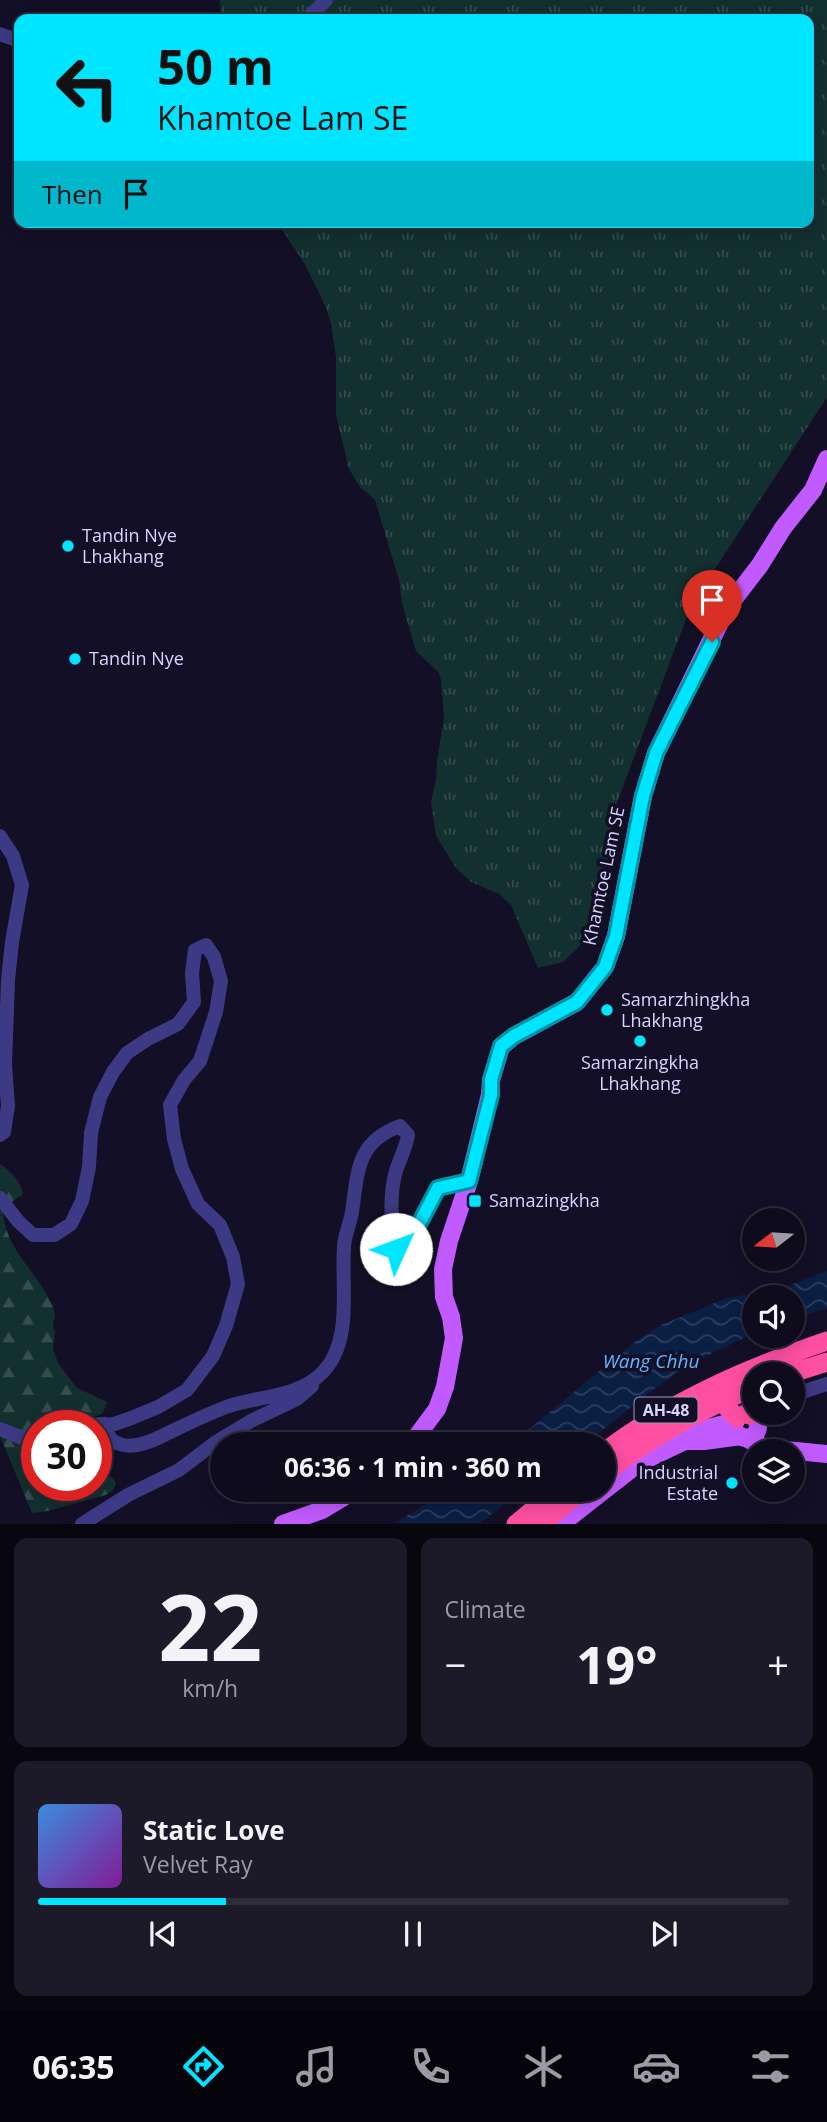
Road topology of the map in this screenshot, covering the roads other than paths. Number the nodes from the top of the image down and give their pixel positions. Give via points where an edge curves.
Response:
1 (326, 0) edge
2 (312, 14) edge
3 (827, 459) edge
4 (0, 836) edge
5 (0, 1135) edge
6 (469, 1181) junction
7 (0, 1198) edge
8 (826, 1351) edge
9 (805, 1364) edge
10 (321, 1374) junction
11 (827, 1384) edge
12 (805, 1391) edge
13 (742, 1392) edge
14 (721, 1401) junction
15 (742, 1418) edge
16 (742, 1424) edge
17 (112, 1425) edge
18 (750, 1425) edge
19 (0, 1429) edge
20 (420, 1432) edge
21 (21, 1437) edge
22 (112, 1439) edge
23 (616, 1444) edge
24 (827, 1454) edge
25 (616, 1465) edge
26 (336, 1502) edge
27 (542, 1502) edge
28 (568, 1502) edge
29 (82, 1524) edge
30 (283, 1524) edge
31 (516, 1524) edge
32 (541, 1524) edge
33 (561, 1524) edge

1 - 2 street
3 - 6 main road, Khamtoe Lam SE via 813,490 727,608 656,753 643,796 616,936 605,967 577,1002 501,1046
4 - 5 street via 13,856 22,885 8,980 8,1106
6 - 10 street via 438,1188 409,1243 396,1249 395,1173 408,1135 400,1126 383,1132 367,1147 357,1170 344,1247 342,1328 334,1358
6 - 20 main road, Khamtoe Lam SE via 441,1281 454,1338 446,1387
7 - 17 street via 33,1235 54,1235 71,1224 82,1201 100,1097 127,1053 178,1024 194,1002 195,950 206,945 221,981 216,1012 200,1060 170,1105 181,1169 198,1204 220,1225 238,1284 213,1356 187,1390
8 - 9 highway, AH-48
8 - 23 highway, AH-48 via 765,1363 735,1376 660,1413
10 - 22 street via 298,1388 199,1418 144,1444 124,1445
10 - 29 street via 298,1399 251,1421 179,1470
11 - 12 street
13 - 14 highway, AH-48
14 - 15 highway
14 - 25 highway, AH-48 via 645,1442
16 - 33 main road via 701,1430 639,1463
18 - 24 main road via 779,1448
19 - 21 street
26 - 30 main road
27 - 31 highway
28 - 32 highway

